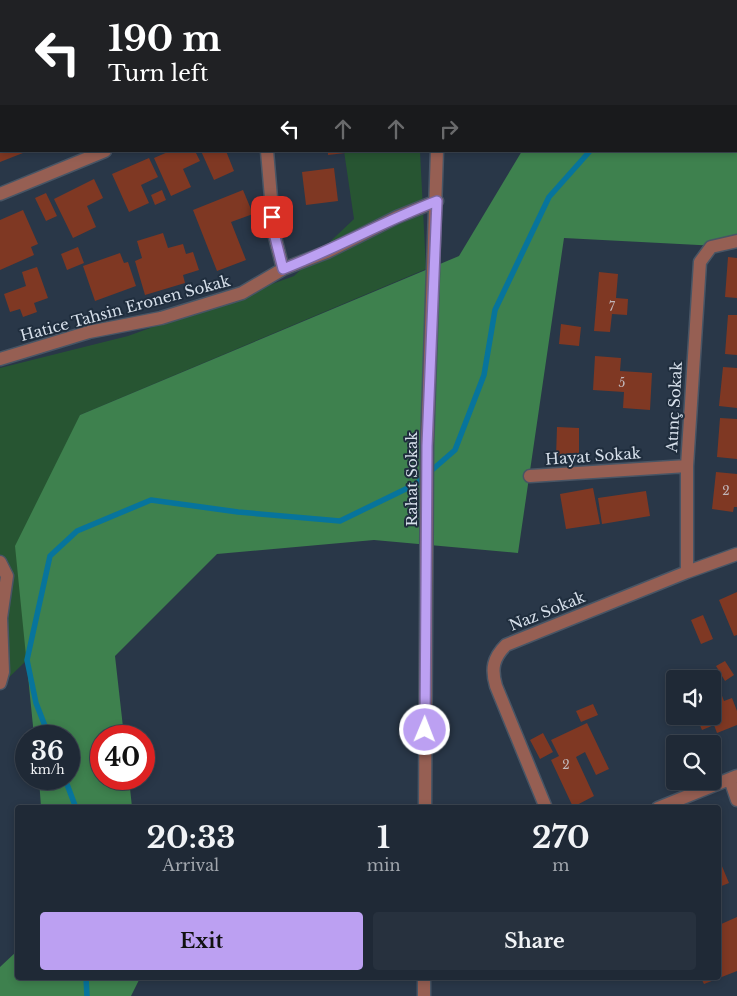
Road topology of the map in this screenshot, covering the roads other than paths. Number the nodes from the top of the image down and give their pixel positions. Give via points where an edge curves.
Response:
1 (103, 152) edge
2 (267, 152) edge
3 (437, 152) edge
4 (0, 194) edge
5 (437, 201) junction
6 (737, 241) edge
7 (283, 269) junction
8 (0, 359) edge
9 (687, 466) junction
10 (530, 476) dead end
11 (737, 554) edge
12 (0, 562) edge
13 (687, 572) junction
14 (0, 682) edge
15 (733, 778) edge
16 (737, 800) edge
17 (425, 805) edge
18 (545, 805) edge
19 (666, 805) edge
20 (424, 980) edge
21 (424, 996) edge

1 - 4 street
2 - 7 street via 274,233
3 - 5 street, Rahat Sokak
5 - 7 street, Hatice Tahsin Eronen Sokak
5 - 17 street, Rahat Sokak via 427,446
6 - 9 street, Atınç Sokak via 711,247 700,262
7 - 8 street, Hatice Tahsin Eronen Sokak via 242,293 161,318 89,332
9 - 10 street, Hayat Sokak
9 - 13 street, Atınç Sokak
11 - 13 street, Naz Sokak
12 - 14 street via 7,576 1,618 3,672
13 - 18 street, Naz Sokak via 506,645 497,654 493,665 496,686
15 - 16 street
15 - 19 street
20 - 21 street

